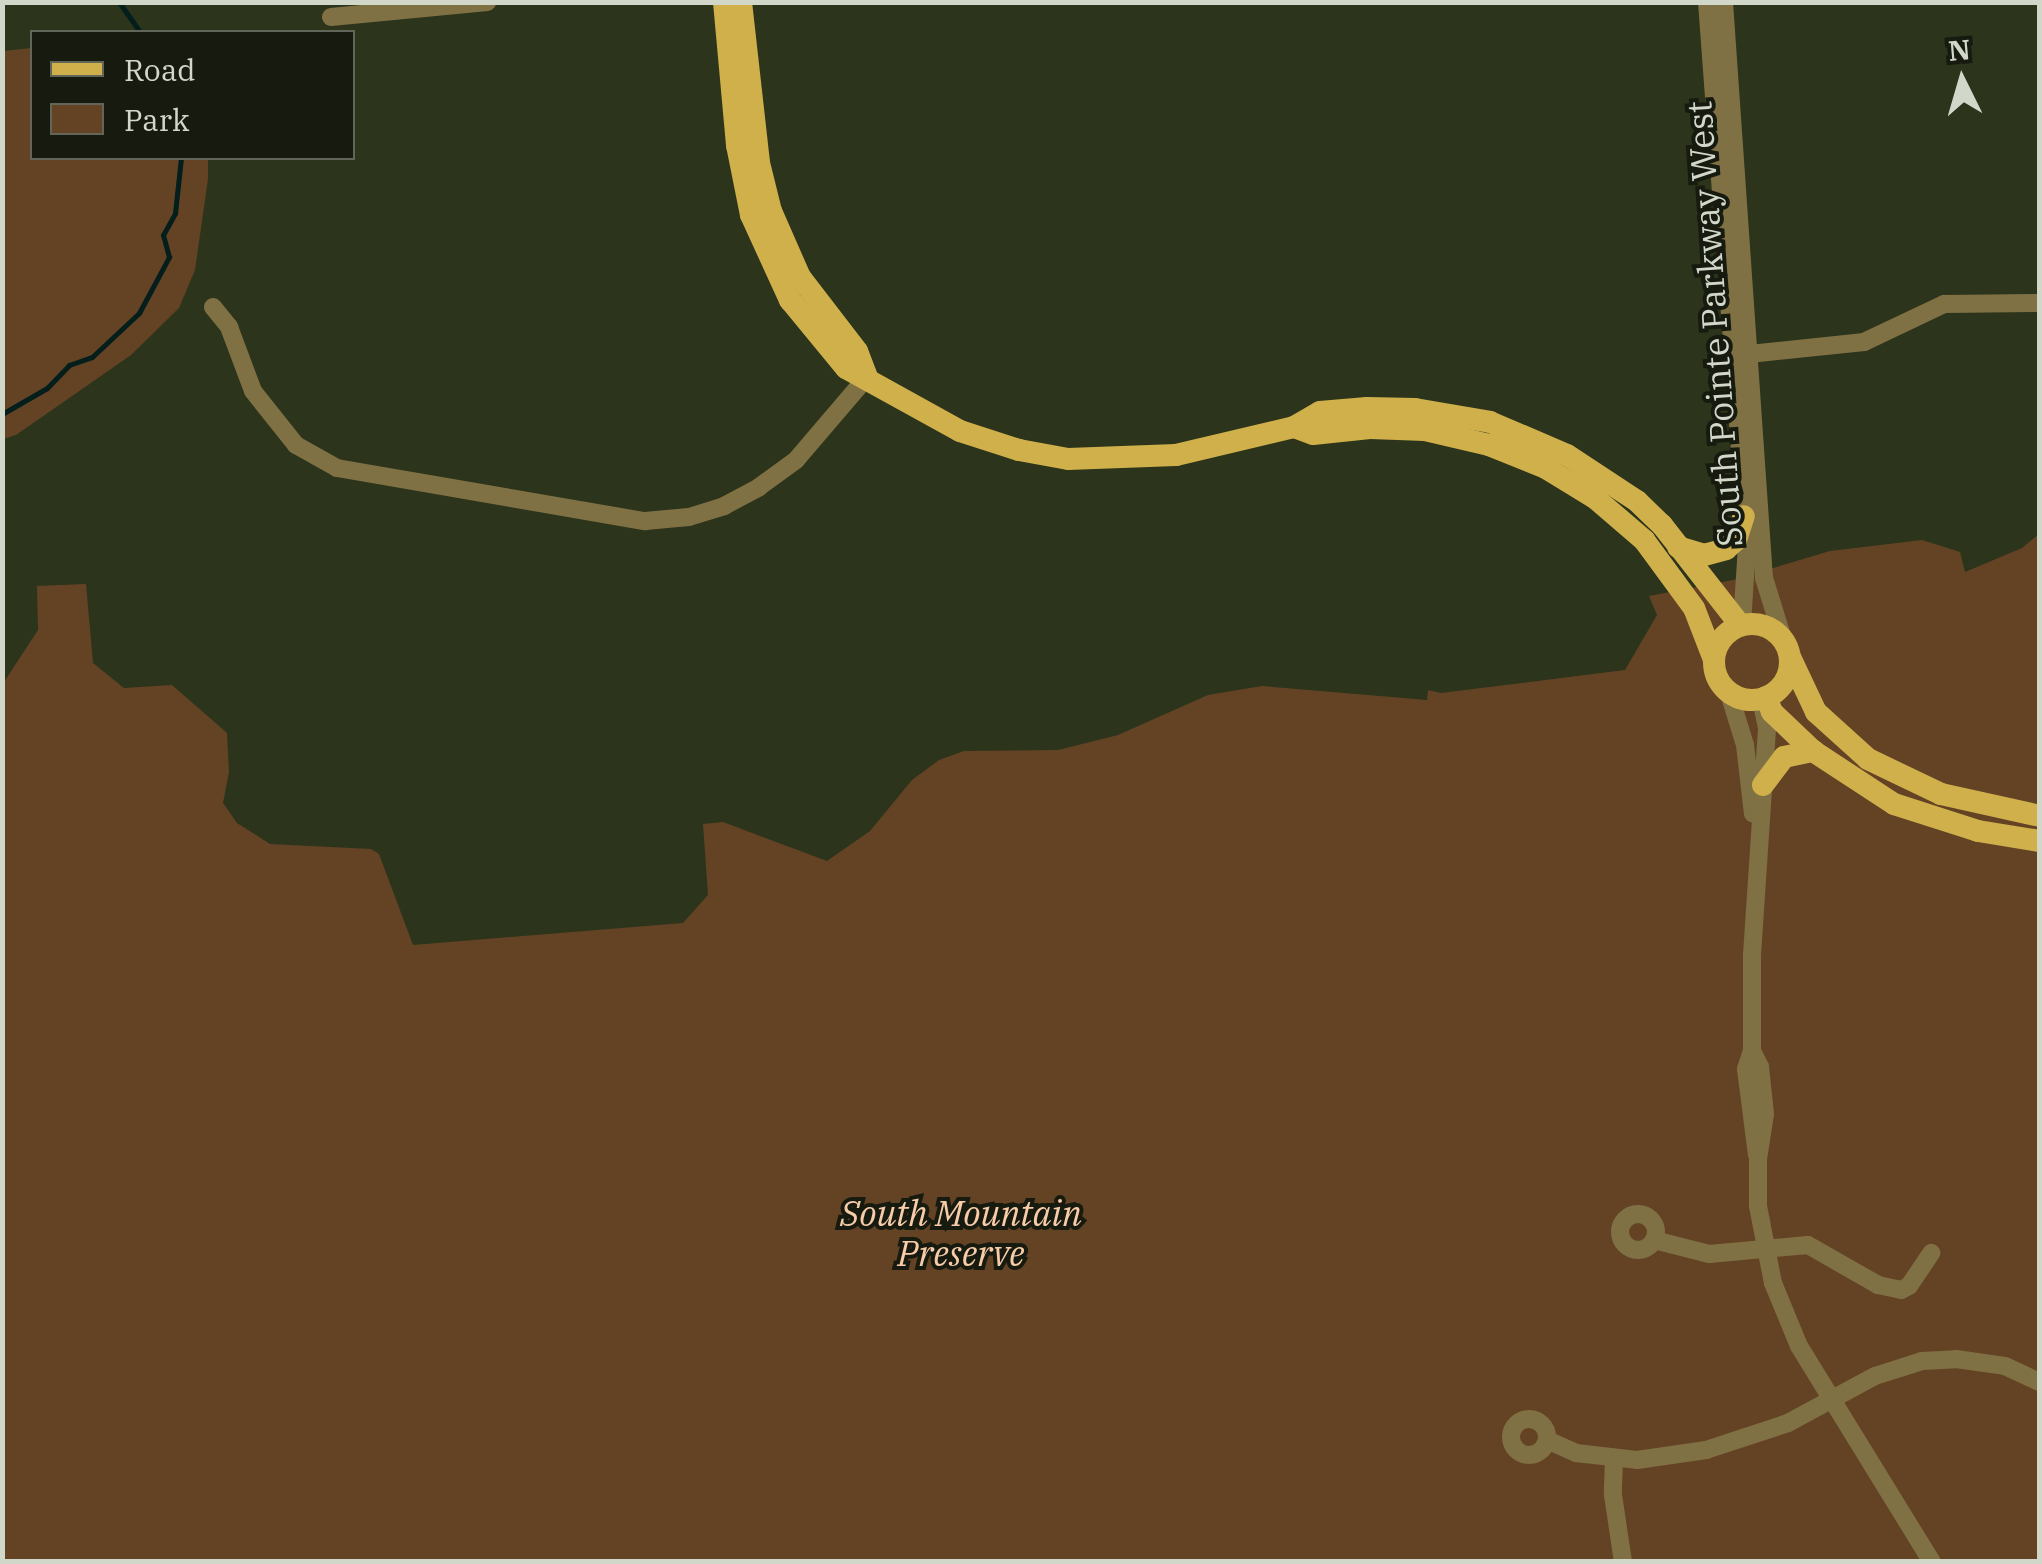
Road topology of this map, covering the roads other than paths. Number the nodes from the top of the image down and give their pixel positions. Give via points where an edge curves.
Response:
1 (488, 2) edge
2 (724, 2) edge
3 (740, 2) edge
4 (1707, 2) edge
5 (1724, 2) edge
6 (331, 17) dead end
7 (2040, 284) edge
8 (2040, 299) edge
9 (213, 307) dead end
10 (1743, 355) junction
11 (867, 377) junction
12 (1294, 427) junction
13 (1744, 516) junction
14 (1678, 547) junction
15 (1741, 625) junction
16 (1786, 648) junction
17 (1713, 657) junction
18 (1728, 693) junction
19 (1763, 698) junction
20 (1813, 751) junction
21 (1764, 785) junction
22 (2040, 816) edge
23 (2040, 841) edge
24 (1757, 854) junction
25 (1654, 1240) dead end
26 (1766, 1252) junction
27 (1932, 1253) dead end
28 (2040, 1382) edge
29 (1832, 1400) junction
30 (1548, 1440) dead end
31 (1614, 1458) junction
32 (1623, 1562) edge
33 (1932, 1562) edge

1 - 6 street
2 - 11 main road via 740,165 768,259 830,353
3 - 11 main road via 771,211 800,276 857,351
4 - 10 street, South Pointe Parkway West
5 - 10 street, South Pointe Parkway West
7 - 8 street
8 - 10 street via 1944,304 1864,342
9 - 11 street via 229,326 252,392 296,444 338,468 645,521 707,511 759,487 796,460
10 - 13 street, South Pointe Parkway West
10 - 16 street, South Pointe Parkway West via 1764,578
11 - 12 main road via 960,431 1048,457 1113,461 1176,455
12 - 14 main road via 1320,412 1367,408 1490,422 1542,442 1615,484
12 - 17 main road via 1313,434 1370,428 1437,432 1519,456 1570,481 1644,540 1694,608
13 - 14 main road via 1726,549 1696,555
13 - 15 street, South Pointe Parkway West via 1748,558
14 - 15 main road
15 - 16 main road via 1769,627
15 - 17 main road via 1722,637
16 - 19 main road via 1784,682
16 - 22 main road via 1816,712 1868,759 1941,794
17 - 18 main road
18 - 19 main road
18 - 24 street via 1745,744
19 - 20 main road
19 - 21 street
20 - 21 main road via 1784,757
20 - 23 main road via 1863,787 1924,816
21 - 24 street
24 - 26 street via 1752,1051 1746,1069
25 - 26 street via 1709,1254
26 - 27 street via 1808,1245 1878,1285 1901,1290
26 - 29 street via 1788,1324
28 - 29 street via 2005,1366 1922,1361 1898,1365
29 - 31 street via 1788,1423 1706,1450
29 - 33 street
30 - 31 street via 1576,1453
31 - 32 street via 1612,1495

